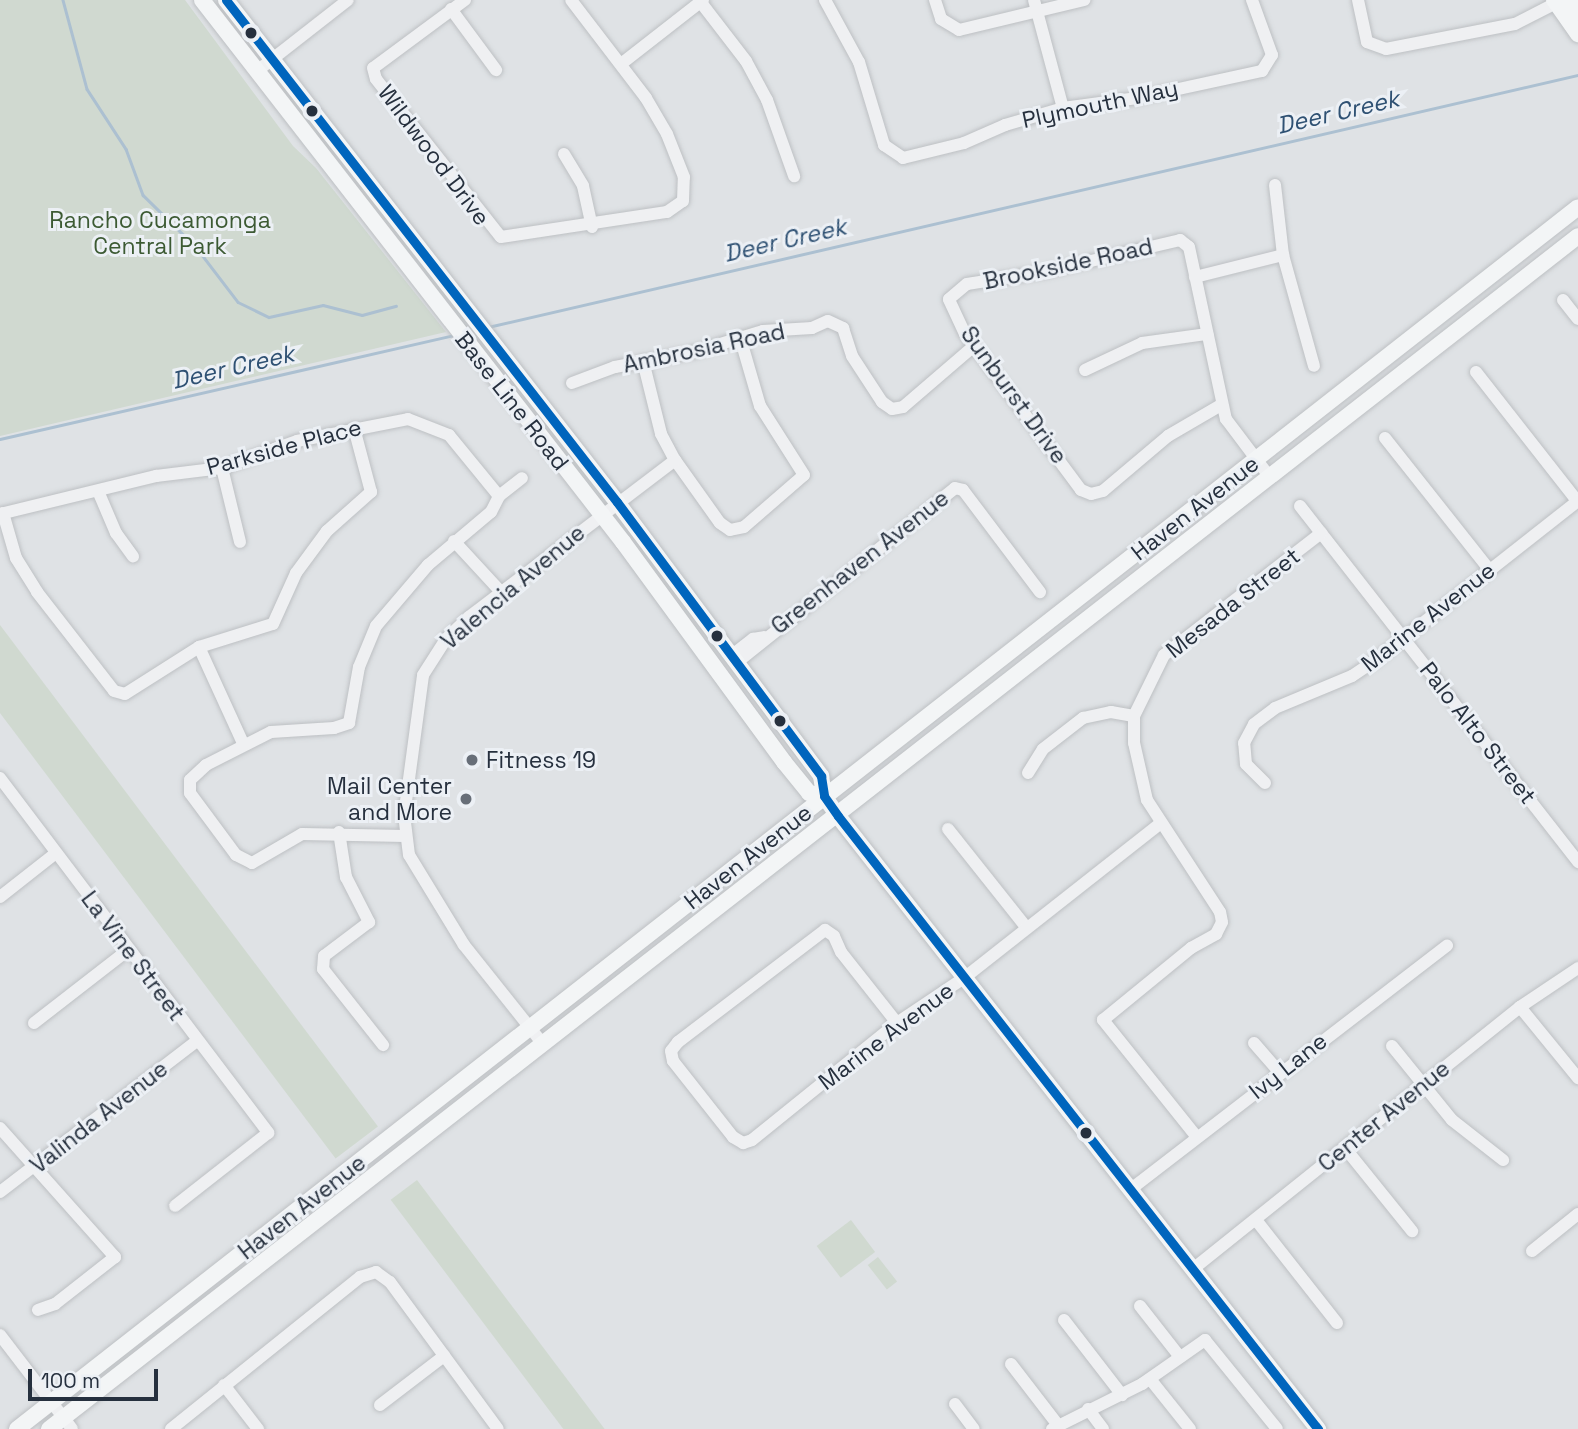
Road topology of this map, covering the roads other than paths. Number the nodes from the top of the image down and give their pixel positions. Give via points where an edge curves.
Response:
1 (202, 0) edge
2 (226, 0) edge
3 (348, 0) edge
4 (465, 0) edge
5 (571, 0) edge
6 (825, 0) edge
7 (935, 0) edge
8 (1084, 0) edge
9 (1252, 0) edge
10 (1358, 0) edge
11 (701, 1) edge
12 (1560, 1) edge
13 (1036, 6) edge
14 (451, 9) junction
15 (1578, 12) edge
16 (1578, 34) edge
17 (272, 59) junction
18 (621, 64) junction
19 (496, 69) dead end
20 (257, 71) junction
21 (1063, 108) junction
22 (564, 154) dead end
23 (794, 176) dead end
24 (1275, 185) dead end
25 (1578, 207) edge
26 (592, 227) junction
27 (1578, 236) edge
28 (1283, 255) junction
29 (1195, 277) junction
30 (956, 289) joint
31 (1563, 300) dead end
32 (1578, 319) edge
33 (1207, 334) junction
34 (740, 337) junction
35 (974, 346) junction
36 (643, 361) junction
37 (1314, 366) dead end
38 (1085, 370) dead end
39 (1476, 372) dead end
40 (572, 383) dead end
41 (1220, 405) junction
42 (354, 428) junction
43 (1385, 438) dead end
44 (675, 460) junction
45 (1257, 460) junction
46 (222, 468) junction
47 (1269, 476) junction
48 (522, 478) dead end
49 (98, 491) junction
50 (499, 495) junction
51 (1578, 501) edge
52 (617, 502) junction
53 (1300, 506) dead end
54 (1, 513) edge
55 (601, 514) junction
56 (1321, 533) junction
57 (454, 541) junction
58 (240, 542) dead end
59 (133, 556) dead end
60 (1489, 569) junction
61 (501, 592) junction
62 (1040, 592) dead end
63 (1403, 638) junction
64 (199, 647) junction
65 (733, 659) junction
66 (1134, 716) junction
67 (243, 743) junction
68 (1028, 773) dead end
69 (0, 778) edge
70 (1265, 783) dead end
71 (824, 796) junction
72 (838, 816) junction
73 (1160, 824) junction
74 (948, 830) dead end
75 (339, 832) junction
76 (405, 836) junction
77 (56, 853) junction
78 (1578, 862) edge
79 (0, 897) edge
80 (1026, 927) junction
81 (1447, 946) dead end
82 (128, 950) junction
83 (1578, 968) edge
84 (964, 978) junction
85 (1520, 1007) junction
86 (34, 1023) dead end
87 (897, 1023) junction
88 (530, 1028) junction
89 (197, 1041) junction
90 (1254, 1043) dead end
91 (543, 1044) junction
92 (383, 1045) dead end
93 (1392, 1046) dead end
94 (1279, 1072) junction
95 (1578, 1078) edge
96 (1423, 1085) junction
97 (0, 1128) edge
98 (1196, 1136) junction
99 (1345, 1148) junction
100 (1503, 1160) dead end
101 (32, 1168) junction
102 (1131, 1189) junction
103 (0, 1192) edge
104 (175, 1206) dead end
105 (1578, 1214) edge
106 (1256, 1220) junction
107 (1412, 1231) dead end
108 (1532, 1251) dead end
109 (1194, 1269) junction
110 (1140, 1306) dead end
111 (38, 1310) dead end
112 (1064, 1321) dead end
113 (1337, 1323) dead end
114 (0, 1335) edge
115 (444, 1356) junction
116 (1180, 1357) junction
117 (1011, 1364) dead end
118 (1150, 1379) junction
119 (224, 1385) junction
120 (1122, 1395) junction
121 (51, 1403) junction
122 (955, 1404) dead end
123 (380, 1405) dead end
124 (1088, 1409) junction
125 (68, 1424) edge
126 (1055, 1427) edge
127 (17, 1429) edge
128 (50, 1429) edge
129 (171, 1429) edge
130 (258, 1429) edge
131 (498, 1429) edge
132 (974, 1429) edge
133 (1103, 1429) edge
134 (1190, 1429) edge
135 (1277, 1429) edge
136 (1318, 1429) edge

1 - 20 main road, Base Line Road
2 - 17 main road, Base Line Road
3 - 17 street
4 - 14 street
5 - 18 street
6 - 21 street, Plymouth Way via 859,62 884,145 893,155 903,158 964,143
7 - 13 street via 948,27 959,30
8 - 13 street
9 - 21 street, Plymouth Way via 1272,55 1269,66 1137,99
10 - 12 street via 1367,42 1386,49 1514,24
11 - 18 street
11 - 23 street via 746,61 767,100
12 - 15 main road
12 - 16 main road
13 - 21 street
14 - 19 street
14 - 26 street, Wildwood Drive via 373,68 376,79 501,237
17 - 20 street
17 - 52 main road, Base Line Road
18 - 26 street via 667,134 684,177 684,201 667,212
20 - 55 main road, Base Line Road
22 - 26 street via 583,186
24 - 28 street
25 - 45 main road, Haven Avenue
27 - 47 main road, Haven Avenue
28 - 29 street
28 - 37 street
29 - 30 street, Brookside Road via 1189,247 1180,240
29 - 33 street
30 - 35 street, Sunburst Drive via 949,299
31 - 32 street
33 - 38 street via 1142,344
33 - 41 street
34 - 35 street, Ambrosia Road via 838,323 869,382 892,409 903,407
34 - 36 street, Ambrosia Road via 694,352
34 - 44 street via 760,406 804,475 744,527 730,530 720,523
35 - 41 street, Sunburst Drive via 1082,490 1091,495 1103,491 1168,436
36 - 40 street, Ambrosia Road
36 - 44 street via 661,434
39 - 51 street
41 - 45 street
42 - 46 street, Parkside Place via 297,441
42 - 50 street, Parkside Place via 408,419 430,424 449,435
42 - 64 street via 371,492 327,531 296,573 273,624
43 - 60 street
44 - 52 street, Valencia Avenue
45 - 47 street
45 - 71 main road, Haven Avenue
46 - 49 street, Parkside Place via 156,476
46 - 58 street
47 - 72 main road, Haven Avenue
48 - 50 street
49 - 54 street, Parkside Place
49 - 59 street via 116,533
50 - 57 street via 491,512
51 - 60 street, Marine Avenue
52 - 55 street, Valencia Avenue
52 - 65 main road, Base Line Road
53 - 56 street, Palo Alto Street
54 - 64 street via 16,558 37,593 114,691 125,694
55 - 61 street, Valencia Avenue
55 - 71 main road, Base Line Road via 800,782 809,793
56 - 63 street, Palo Alto Street
56 - 66 street, Mesada Street via 1164,655
57 - 61 street
57 - 67 street via 376,626 359,667 349,723 271,732
60 - 63 street, Marine Avenue
61 - 76 street, Valencia Avenue via 446,639 423,675 410,752
62 - 65 street, Greenhaven Avenue via 963,490 955,488
63 - 70 street, Marine Avenue via 1352,676 1275,708 1254,724 1244,743 1246,764
63 - 78 street, Palo Alto Street
64 - 67 street
65 - 71 main road, Base Line Road via 821,776
66 - 68 street via 1111,712 1083,718 1043,749
66 - 73 street via 1142,788
67 - 75 street via 190,780 190,793 236,855 252,863 302,834
69 - 77 street, La Vine Street
71 - 72 main road, Base Line Road
71 - 88 main road, Haven Avenue
72 - 84 main road, Base Line Road
72 - 91 main road, Haven Avenue
73 - 80 street, Marine Avenue
73 - 98 street via 1222,922 1216,934 1103,1020
74 - 80 street
75 - 76 street
75 - 92 street via 346,877 369,922 324,956 323,969
76 - 88 street, Valencia Avenue via 409,855 430,894
77 - 79 street
77 - 82 street, La Vine Street
80 - 84 street, Marine Avenue
81 - 94 street, Ivy Lane
82 - 86 street
82 - 89 street, La Vine Street
83 - 85 street, Center Avenue
84 - 87 street, Marine Avenue
84 - 102 main road, Base Line Road
85 - 95 street
85 - 96 street, Center Avenue
87 - 87 street, Marine Avenue via 743,1143 673,1061 671,1051 825,930
88 - 91 street, Valencia Avenue
88 - 121 main road, Haven Avenue
89 - 101 street, Valinda Avenue
89 - 104 street, La Vine Street via 268,1133
90 - 94 street
91 - 125 main road, Haven Avenue
93 - 96 street
94 - 98 street, Ivy Lane
96 - 99 street, Center Avenue
96 - 100 street via 1452,1120
97 - 101 street
98 - 102 street, Ivy Lane
99 - 106 street, Center Avenue
99 - 107 street
101 - 103 street, Valinda Avenue
101 - 111 street via 71,1203 115,1256 55,1304
102 - 109 main road, Base Line Road
105 - 108 street
106 - 109 street, Center Avenue
106 - 113 street
109 - 136 main road, Base Line Road
110 - 116 street
112 - 120 street
114 - 121 street
115 - 119 street via 390,1282 376,1272 360,1277
115 - 123 street
115 - 131 street
116 - 118 street
116 - 135 street via 1201,1341 1211,1344
117 - 126 street
118 - 120 street
118 - 134 street
119 - 129 street
119 - 130 street
120 - 124 street
121 - 125 street
121 - 127 main road, Haven Avenue
122 - 132 street
124 - 126 street
124 - 133 street
125 - 128 main road, Haven Avenue

